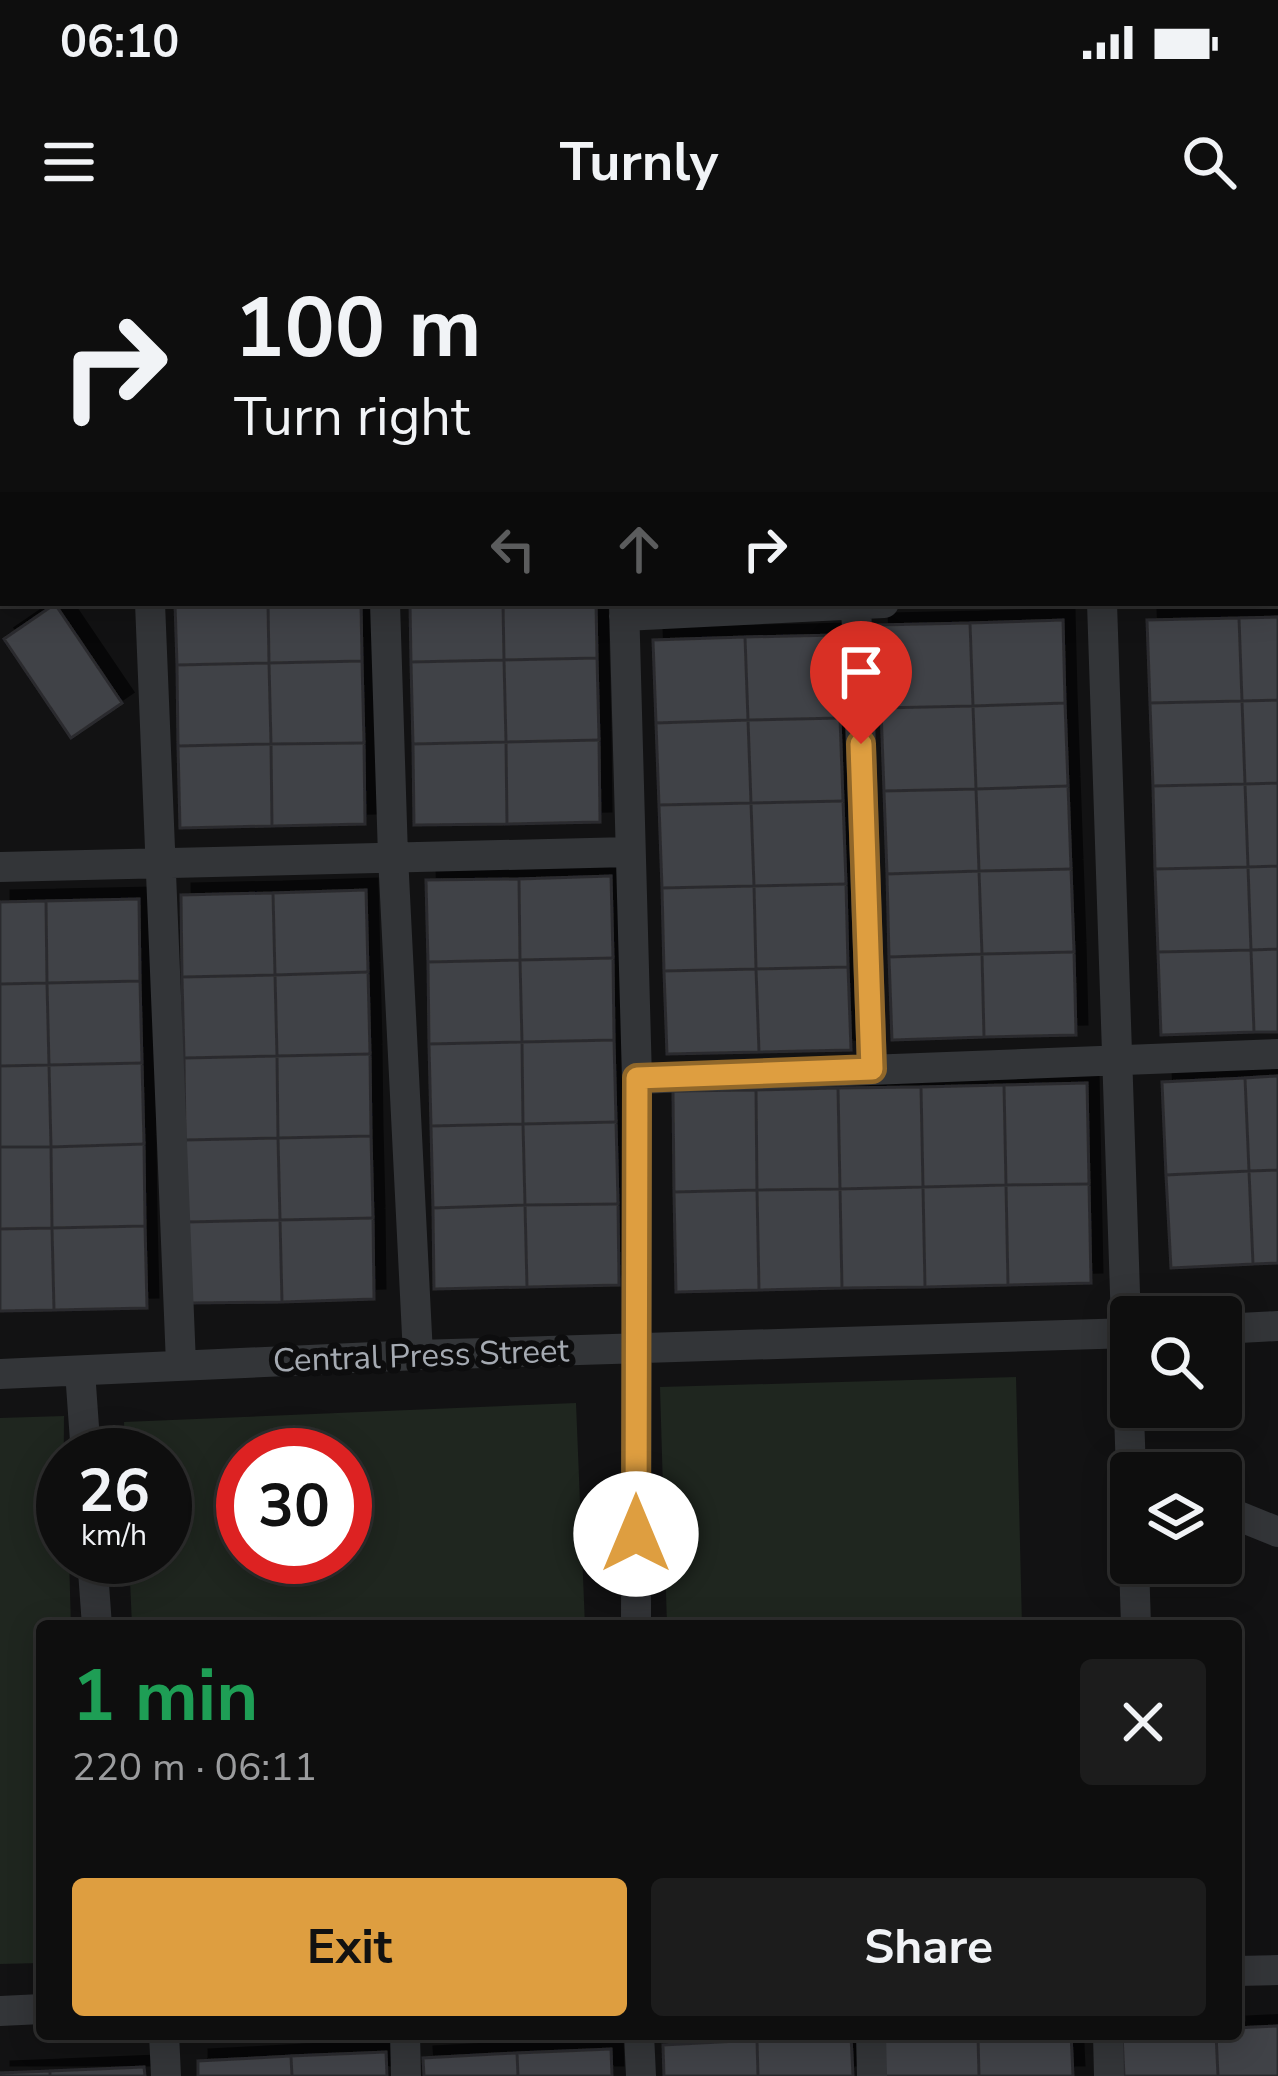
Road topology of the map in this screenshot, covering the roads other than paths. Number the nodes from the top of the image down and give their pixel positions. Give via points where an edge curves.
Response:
1 (150, 606) edge
2 (385, 606) edge
3 (763, 606) edge
4 (856, 606) edge
5 (1102, 606) edge
6 (624, 609) edge
7 (630, 852) junction
8 (392, 856) junction
9 (159, 860) junction
10 (0, 867) edge
11 (1278, 1054) edge
12 (1118, 1060) junction
13 (872, 1069) junction
14 (637, 1078) junction
15 (1127, 1296) edge
16 (1278, 1326) edge
17 (1242, 1328) edge
18 (1110, 1335) edge
19 (637, 1350) junction
20 (418, 1355) junction
21 (182, 1364) junction
22 (80, 1371) junction
23 (0, 1374) edge
24 (84, 1428) edge
25 (1242, 1517) edge
26 (1278, 1532) edge
27 (94, 1584) edge
28 (1135, 1584) edge
29 (97, 1620) edge
30 (636, 1620) edge
31 (1136, 1620) edge
32 (1278, 1970) edge
33 (1242, 1971) edge
34 (36, 2008) edge
35 (0, 2011) edge
36 (164, 2040) edge
37 (405, 2040) edge
38 (639, 2040) edge
39 (872, 2040) edge
40 (1108, 2040) edge
41 (166, 2076) edge
42 (406, 2076) edge
43 (641, 2076) edge
44 (872, 2076) edge
45 (1109, 2076) edge

1 - 9 street
2 - 8 street
3 - 6 street
4 - 13 street
5 - 12 street
6 - 7 street
7 - 8 street
7 - 14 street
8 - 9 street
8 - 20 street
9 - 10 street
9 - 21 street
11 - 12 street
12 - 13 street
12 - 15 street
13 - 14 street
14 - 19 street
16 - 17 street
18 - 19 street, Central Press Street
19 - 20 street, Central Press Street
19 - 30 street
20 - 21 street, Central Press Street
21 - 22 street, Central Press Street
22 - 23 street, Central Press Street
22 - 24 street
25 - 26 street
27 - 29 street
28 - 31 street
32 - 33 street
34 - 35 street
36 - 41 street
37 - 42 street
38 - 43 street
39 - 44 street
40 - 45 street

